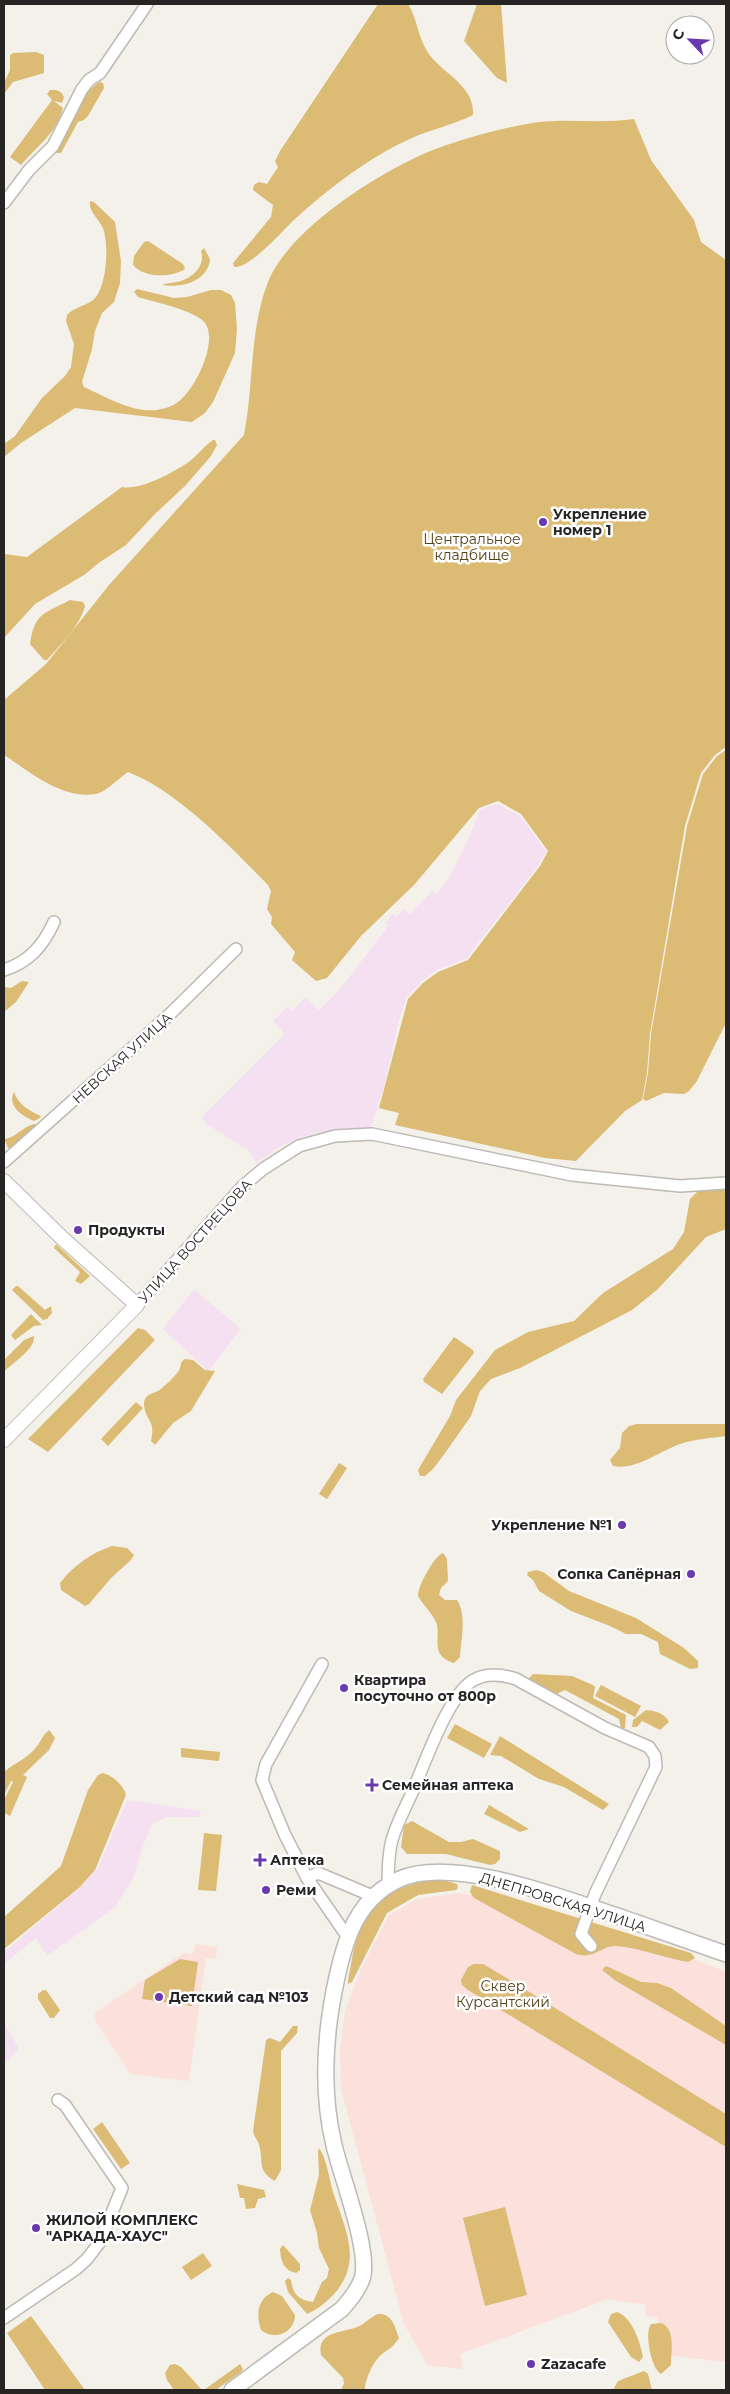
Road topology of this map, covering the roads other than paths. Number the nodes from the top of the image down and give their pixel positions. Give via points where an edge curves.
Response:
1 (148, 4) edge
2 (4, 203) edge
3 (54, 922) dead end
4 (236, 949) dead end
5 (4, 970) edge
6 (4, 1162) edge
7 (4, 1181) edge
8 (726, 1183) edge
9 (137, 1305) junction
10 (4, 1440) edge
11 (322, 1664) dead end
12 (307, 1878) junction
13 (388, 1885) junction
14 (375, 1897) junction
15 (590, 1907) junction
16 (346, 1936) junction
17 (591, 1946) dead end
18 (726, 1954) edge
19 (58, 2100) dead end
20 (4, 2318) edge
21 (232, 2390) edge

1 - 2 street via 100,73 82,89 53,146 29,170
3 - 5 street via 40,948
4 - 6 street, НЕВСКАЯ УЛИЦА via 169,1016
7 - 9 street
8 - 9 street, УЛИЦА ВОСТРЕЦОВА via 680,1186 572,1175 363,1133 322,1138 284,1154 243,1186
9 - 10 street, УЛИЦА ВОСТРЕЦОВА
11 - 12 street via 262,1775 281,1826
12 - 14 street via 318,1873
12 - 16 street
13 - 14 main road, ДНЕПРОВСКАЯ УЛИЦА
13 - 15 main road, ДНЕПРОВСКАЯ УЛИЦА via 415,1874 468,1874
13 - 15 street via 389,1853 399,1822 446,1716 471,1682 490,1675 505,1675 649,1747 655,1756 656,1767
14 - 16 main road, ДНЕПРОВСКАЯ УЛИЦА via 356,1917
15 - 17 street via 581,1934
15 - 18 main road, ДНЕПРОВСКАЯ УЛИЦА
16 - 21 main road, ДНЕПРОВСКАЯ УЛИЦА via 334,1993 326,2077 334,2144 363,2251 363,2277 342,2309
19 - 20 street via 65,2105 122,2188 100,2242 87,2259

